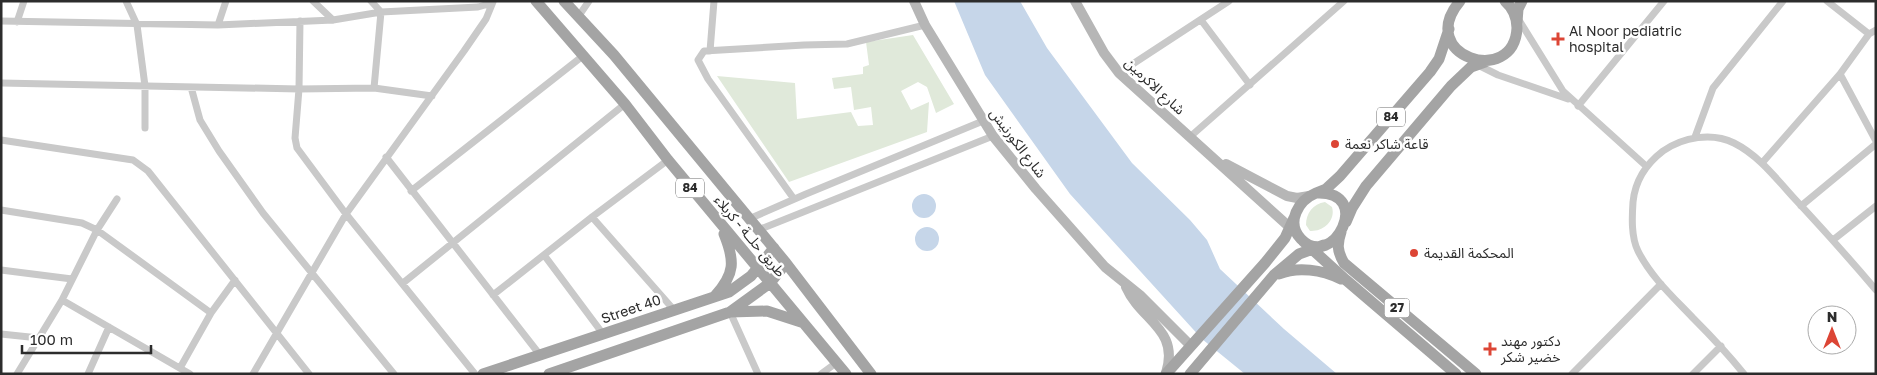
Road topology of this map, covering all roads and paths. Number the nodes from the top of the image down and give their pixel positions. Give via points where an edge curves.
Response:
1 (24, 1) edge
2 (126, 1) edge
3 (226, 1) edge
4 (313, 1) edge
5 (371, 1) edge
6 (429, 1) edge
7 (536, 1) edge
8 (564, 1) edge
9 (589, 1) edge
10 (714, 1) edge
11 (914, 1) edge
12 (1074, 1) edge
13 (1229, 1) edge
14 (1344, 1) edge
15 (1460, 1) edge
16 (1505, 1) edge
17 (1522, 1) edge
18 (1664, 1) edge
19 (1783, 1) edge
20 (1827, 1) edge
21 (493, 2) edge
22 (434, 10) junction
23 (381, 12) junction
24 (578, 17) junction
25 (1516, 18) junction
26 (333, 20) junction
27 (1201, 20) junction
28 (1, 21) edge
29 (300, 21) junction
30 (17, 22) junction
31 (925, 24) junction
32 (138, 25) junction
33 (218, 25) junction
34 (1449, 29) junction
35 (1872, 32) edge
36 (710, 51) junction
37 (584, 55) junction
38 (1481, 63) junction
39 (1119, 73) junction
40 (1840, 74) junction
41 (1, 83) edge
42 (1250, 85) junction
43 (145, 86) junction
44 (191, 87) junction
45 (374, 88) junction
46 (299, 89) junction
47 (432, 96) junction
48 (625, 104) junction
49 (1576, 104) junction
50 (983, 121) junction
51 (145, 128) dead end
52 (993, 136) junction
53 (1190, 136) junction
54 (1695, 138) junction
55 (1, 140) edge
56 (1876, 143) edge
57 (1212, 156) junction
58 (386, 157) junction
59 (668, 160) junction
60 (1762, 163) junction
61 (1646, 166) junction
62 (411, 190) junction
63 (1313, 195) junction
64 (116, 199) dead end
65 (794, 199) junction
66 (1801, 206) junction
67 (1876, 206) edge
68 (1, 210) edge
69 (346, 214) junction
70 (592, 217) junction
71 (755, 217) junction
72 (721, 225) junction
73 (1344, 227) junction
74 (762, 228) junction
75 (97, 230) junction
76 (1299, 234) junction
77 (1833, 240) junction
78 (452, 242) junction
79 (774, 248) junction
80 (544, 255) junction
81 (786, 263) junction
82 (757, 269) junction
83 (1, 270) edge
84 (312, 271) junction
85 (72, 279) junction
86 (235, 280) junction
87 (403, 283) junction
88 (770, 283) junction
89 (1124, 283) junction
90 (1266, 284) junction
91 (1661, 284) junction
92 (1352, 285) junction
93 (1876, 290) edge
94 (493, 295) junction
95 (713, 298) junction
96 (62, 300) junction
97 (674, 310) junction
98 (730, 312) junction
99 (211, 313) junction
100 (804, 324) junction
101 (109, 327) junction
102 (1, 334) edge
103 (277, 334) junction
104 (603, 334) junction
105 (39, 338) junction
106 (1195, 343) junction
107 (1721, 346) junction
108 (540, 355) junction
109 (836, 363) junction
110 (180, 368) junction
111 (1166, 373) edge
112 (18, 374) edge
113 (88, 374) edge
114 (190, 374) edge
115 (253, 374) edge
116 (308, 374) edge
117 (394, 374) edge
118 (475, 374) edge
119 (483, 374) edge
120 (549, 374) edge
121 (758, 374) edge
122 (821, 374) edge
123 (846, 374) edge
124 (871, 374) edge
125 (1190, 374) edge
126 (1456, 374) edge
127 (1476, 374) edge
128 (1572, 374) edge
129 (1693, 374) edge
130 (1744, 374) edge

1 - 30 street
2 - 32 street
3 - 33 street
4 - 26 street
5 - 23 street
6 - 22 street
7 - 37 main road, طريق حلــة - كربلاء / 84
8 - 24 main road, طريق حلــة - كربلاء / 84
9 - 24 street
10 - 36 street
11 - 31 street, شارع الكورنيش
12 - 39 street, شارع الاكرمين
13 - 27 street
14 - 42 street
15 - 34 main road, 84 via 1453,10
16 - 25 main road
17 - 25 main road, 84
18 - 49 street
19 - 54 street via 1713,88
20 - 35 street
21 - 22 street via 478,7
21 - 47 street via 486,19
22 - 23 street
23 - 26 street
23 - 45 street
24 - 71 main road, طريق حلــة - كربلاء / 84
25 - 38 main road, 84 via 1516,36 1510,49 1498,58
25 - 49 street via 1563,91
26 - 29 street
27 - 39 street
27 - 42 street
28 - 30 street
29 - 33 street
29 - 46 street
30 - 32 street
31 - 36 street via 847,44
31 - 50 street, شارع الكورنيش
32 - 33 street
32 - 43 street
34 - 38 main road via 1453,45 1462,54
34 - 63 main road, 84 via 1439,59 1430,72 1340,176 1326,189
35 - 40 street
36 - 65 street via 704,51 698,60 702,68
37 - 48 main road, طريق حلــة - كربلاء / 84
37 - 62 street
38 - 49 street via 1498,76
38 - 73 main road, 84 via 1471,67 1451,86 1366,186
39 - 53 street, شارع الاكرمين
40 - 56 street
40 - 60 street
41 - 43 street
42 - 53 street
43 - 44 street
43 - 51 street
44 - 46 street
44 - 84 street via 200,120 219,151 262,213
45 - 46 street
45 - 47 street
46 - 69 street via 297,148
47 - 58 street
48 - 59 main road, طريق حلــة - كربلاء / 84
48 - 78 street
49 - 61 street
50 - 52 street, شارع الكورنيش
50 - 65 street
52 - 74 street
52 - 89 street, شارع الكورنيش via 1080,239
53 - 57 street, شارع الاكرمين
54 - 60 street via 1717,137 1734,143
54 - 61 street via 1663,151
55 - 86 street via 134,160 148,171
56 - 66 street
57 - 63 street, شارع الاكرمين via 1287,196
57 - 76 street, شارع الاكرمين
58 - 62 street
58 - 69 street
59 - 70 street
59 - 72 main road, طريق حلــة - كربلاء / 84
60 - 66 street
61 - 91 street via 1634,190 1632,220 1637,249
62 - 78 street
63 - 73 main road via 1332,195 1338,199 1346,214
63 - 76 main road, 84 via 1303,201 1295,212
64 - 75 street
65 - 71 street
66 - 77 street
67 - 77 street
68 - 75 street via 82,223
69 - 84 street
69 - 87 street
70 - 80 street
70 - 97 street
71 - 74 main road, طريق حلــة - كربلاء / 84
72 - 82 main road, طريق حلــة - كربلاء / 84
72 - 95 main road via 730,249 732,269 726,283
73 - 76 main road, 84 via 1334,240 1324,245 1310,245
73 - 127 main road, 27 via 1338,253 1344,263
74 - 79 main road, طريق حلــة - كربلاء / 84
75 - 85 street
75 - 99 street
76 - 90 main road, 84 via 1299,254
76 - 92 main road, 27
76 - 106 main road, 84 via 1279,246
77 - 93 street
78 - 87 street
78 - 94 street
79 - 81 main road, طريق حلــة - كربلاء / 84
79 - 82 main road, Street 40
80 - 94 street
80 - 104 street
81 - 88 main road
81 - 124 main road, طريق حلــة - كربلاء / 84
82 - 88 main road, طريق حلــة - كربلاء / 84
82 - 95 main road, Street 40 via 729,292
83 - 85 street
84 - 103 street
84 - 117 street
85 - 96 street
86 - 99 street
86 - 103 street
87 - 118 street
88 - 98 main road
88 - 100 main road, طريق حلــة - كربلاء / 84
89 - 106 street, شارع الكورنيش
89 - 111 street via 1132,298 1168,342 1170,358
90 - 92 main road via 1289,270 1302,270 1334,276
90 - 125 main road, 84
91 - 107 street
91 - 128 street
92 - 126 main road, 27
94 - 108 street
95 - 97 main road, Street 40
96 - 101 street
96 - 105 street
97 - 104 main road, Street 40
98 - 100 main road via 767,311
98 - 120 main road
98 - 121 street
99 - 110 street
100 - 109 main road, طريق حلــة - كربلاء / 84
101 - 110 street
101 - 113 street
102 - 105 street
103 - 115 street
103 - 116 street
104 - 108 main road, Street 40
105 - 112 street
106 - 111 main road, 84
107 - 129 street
107 - 130 street
108 - 119 main road, Street 40
109 - 122 street
109 - 123 main road, طريق حلــة - كربلاء / 84
110 - 114 street

